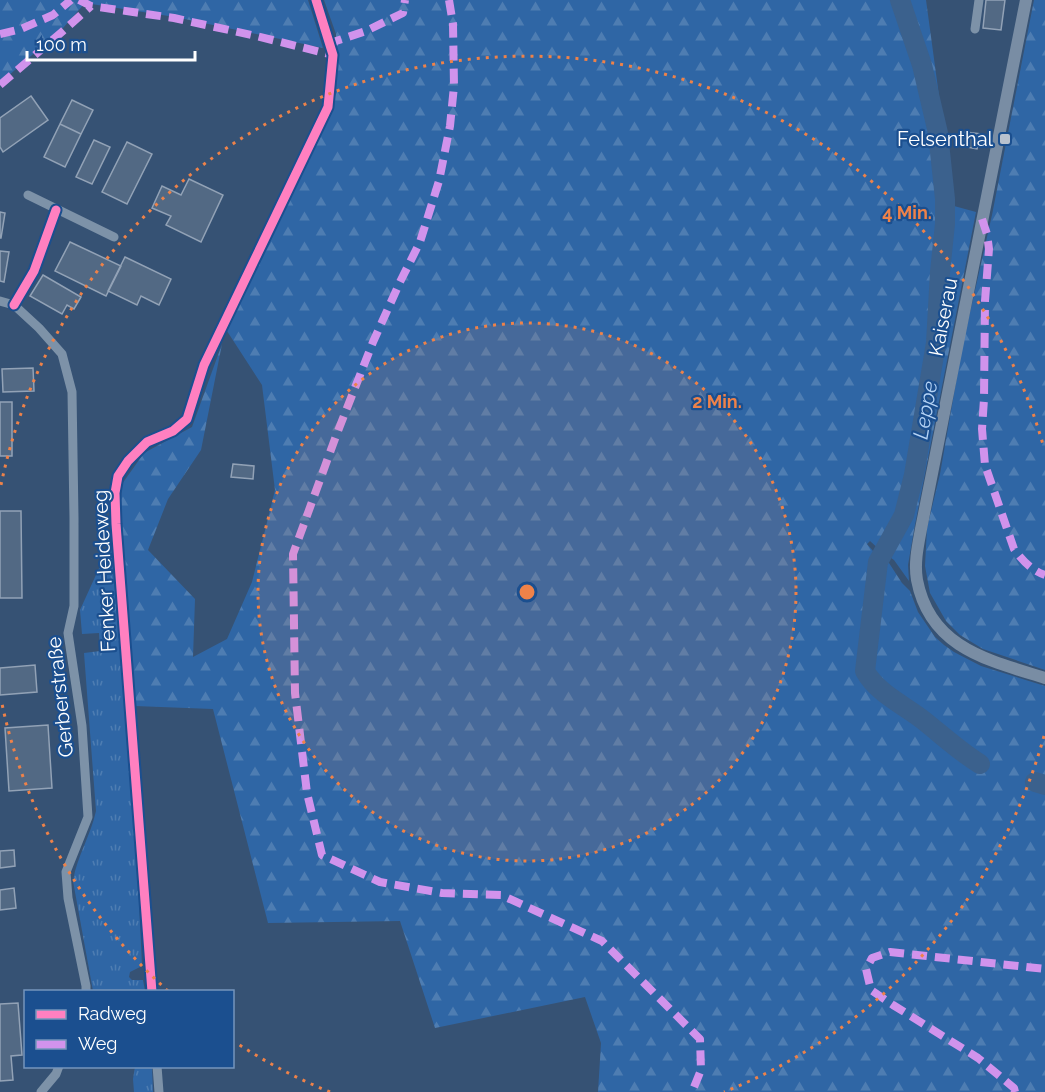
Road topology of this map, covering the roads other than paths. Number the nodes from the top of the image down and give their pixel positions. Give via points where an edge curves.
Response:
1 (316, 0) edge
2 (979, 0) edge
3 (1026, 0) edge
4 (975, 29) dead end
5 (28, 195) dead end
6 (56, 210) junction
7 (114, 237) dead end
8 (0, 301) edge
9 (14, 305) junction
10 (1045, 678) edge
11 (86, 990) edge
12 (152, 990) edge
13 (58, 1068) edge
14 (158, 1068) edge
15 (41, 1092) edge
16 (159, 1092) edge

1 - 12 street, Fenker Heideweg via 333,55 328,107 204,365 187,419 173,431 147,442 128,461 118,476 115,493
2 - 4 street
3 - 10 main road, Kaiserau via 921,529 917,578 924,604 938,628 955,642 989,660
5 - 6 street
6 - 7 street
6 - 9 street via 34,271
8 - 9 street, Gerberstraße
9 - 11 street, Gerberstraße via 62,354 72,392 74,606 68,633 82,726 88,817 66,872
13 - 15 street
14 - 16 street

